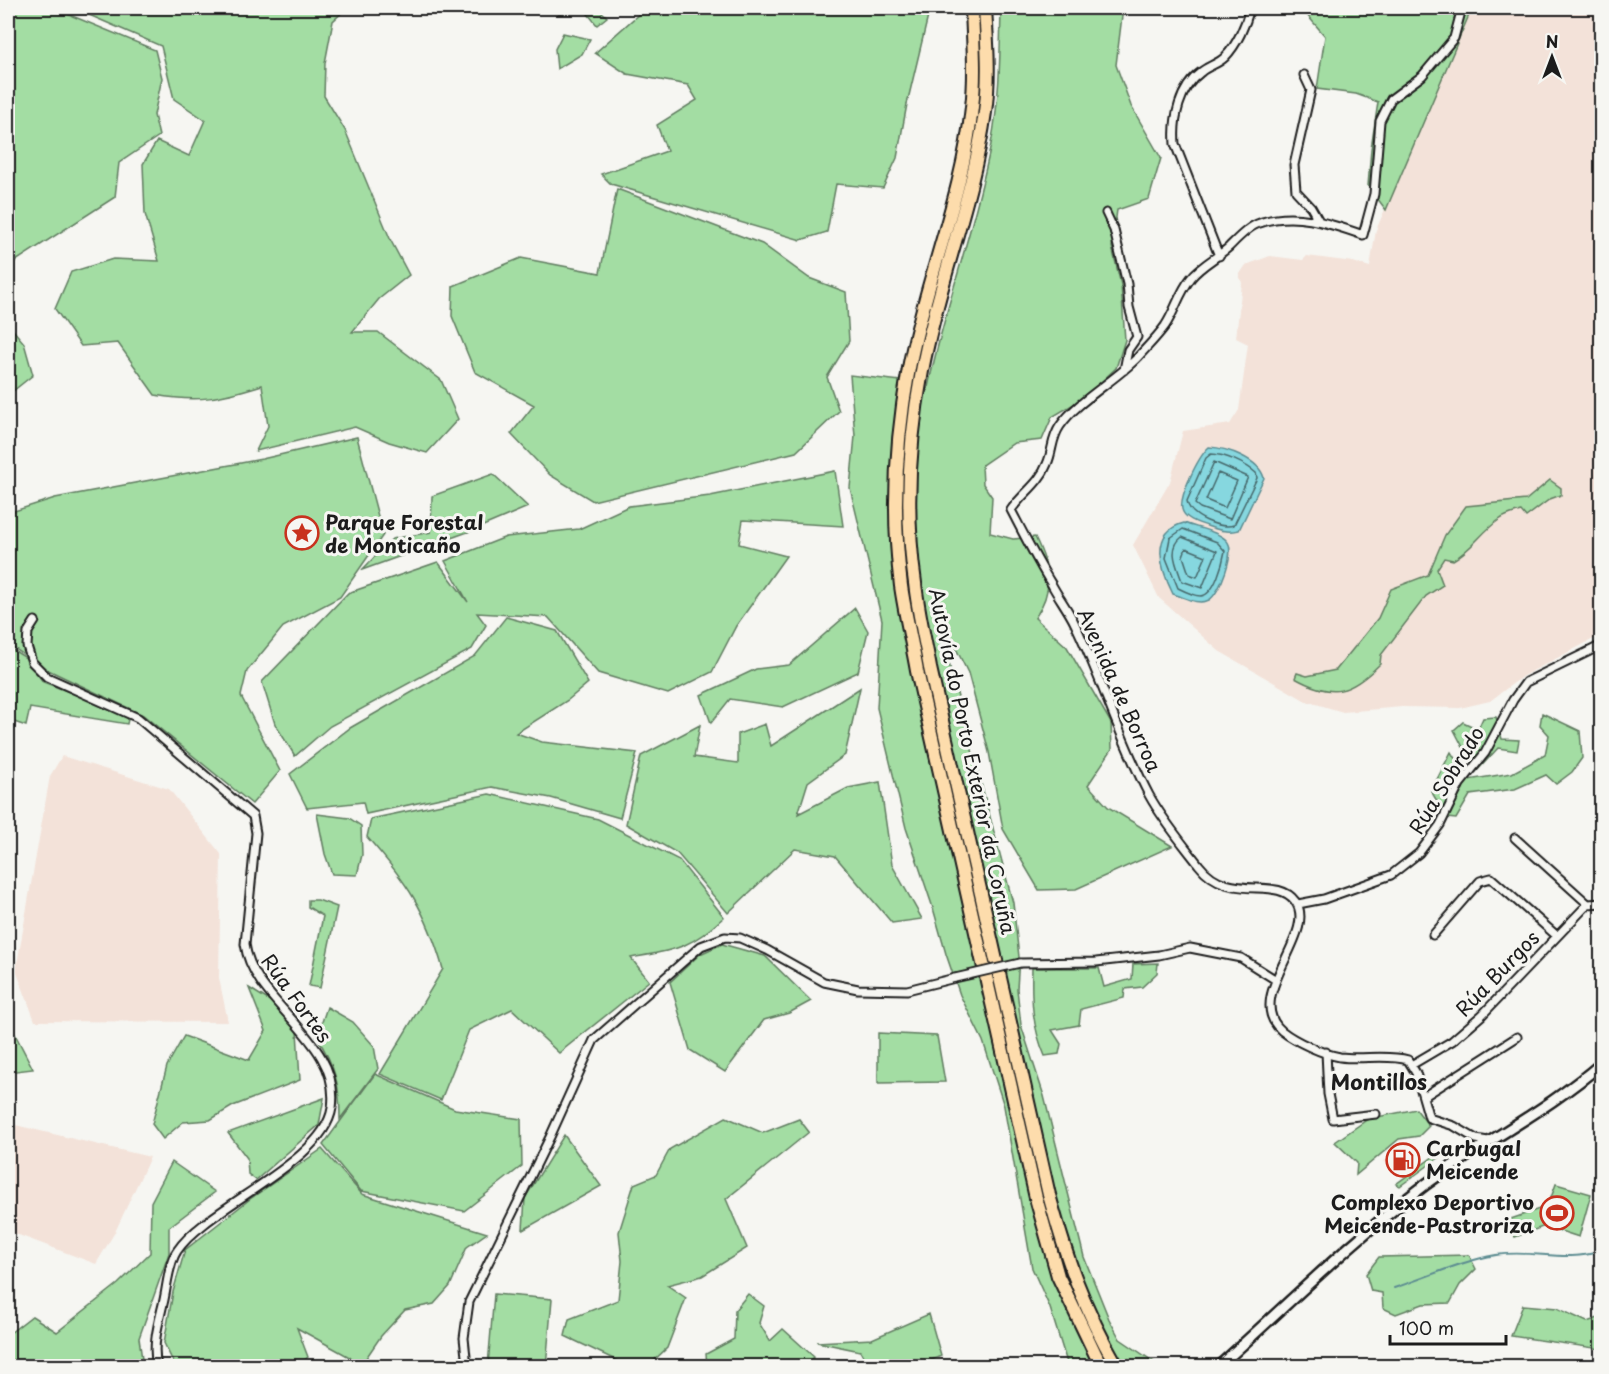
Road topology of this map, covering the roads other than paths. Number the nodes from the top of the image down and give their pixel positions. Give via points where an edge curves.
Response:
1 (972, 8) edge
2 (985, 8) edge
3 (1250, 8) edge
4 (1462, 8) edge
5 (1304, 75) dead end
6 (1106, 213) dead end
7 (1319, 221) junction
8 (1219, 256) junction
9 (1124, 371) junction
10 (35, 621) dead end
11 (1602, 645) edge
12 (1515, 837) dead end
13 (1588, 903) junction
14 (1602, 903) edge
15 (1298, 904) junction
16 (1433, 935) dead end
17 (1557, 936) junction
18 (1276, 980) junction
19 (1517, 1037) dead end
20 (1326, 1052) junction
21 (1602, 1063) edge
22 (1413, 1064) junction
23 (1423, 1098) junction
24 (1376, 1114) dead end
25 (1466, 1133) junction
26 (1488, 1142) junction
27 (1473, 1152) junction
28 (158, 1366) edge
29 (467, 1366) edge
30 (1101, 1366) edge
31 (1117, 1366) edge
32 (1219, 1366) edge

1 - 30 highway, Autovía do Porto Exterior da Coruña via 972,110 959,176 927,286 899,436 897,530 901,585 1036,1198 1058,1276
2 - 31 highway, Autovía do Porto Exterior da Coruña via 985,111 972,179 940,290 912,437 910,529 915,583 930,668 1048,1195 1070,1271
3 - 8 street via 1233,48 1223,60 1192,81 1173,124 1175,144
4 - 7 street, Avenida de Borroa via 1454,38 1422,76 1391,99 1380,121 1374,194 1363,235
5 - 7 street via 1311,90 1294,165 1296,191
6 - 9 street via 1114,230 1137,337 1128,350
7 - 8 street, Avenida de Borroa via 1276,218 1254,225
8 - 9 street, Avenida de Borroa via 1192,276 1165,325
9 - 15 street, Avenida de Borroa via 1061,424 1052,440 1048,464 1035,486 1011,510 1075,623 1150,796 1199,865 1223,885 1279,889
10 - 28 street, Rúa Fortes via 28,632 27,646 32,662 47,677 138,718 252,816 256,833 245,944 247,960 322,1060 332,1088 332,1110 312,1142 279,1173 196,1231 175,1252 158,1325 154,1353
11 - 15 street, Rúa Sobrado via 1526,682 1419,853 1391,875
12 - 13 street
13 - 14 street
13 - 17 street, Rúa Burgos
15 - 18 street via 1299,921
16 - 17 street via 1480,881 1491,878
17 - 22 street, Rúa Burgos via 1482,1015 1452,1041
18 - 20 street via 1269,1008 1273,1022 1283,1032
18 - 29 street, bridge via 1241,958 1190,948 1158,956 1096,962 1020,963 906,990 858,989 824,982 740,938 725,937 701,946 594,1040 469,1302 464,1338
19 - 23 street
20 - 22 street via 1340,1057 1401,1058
20 - 24 street via 1333,1119
21 - 26 main road
22 - 23 street
23 - 25 street via 1429,1118
25 - 26 street
25 - 27 street
26 - 27 main road
27 - 32 main road via 1388,1214

